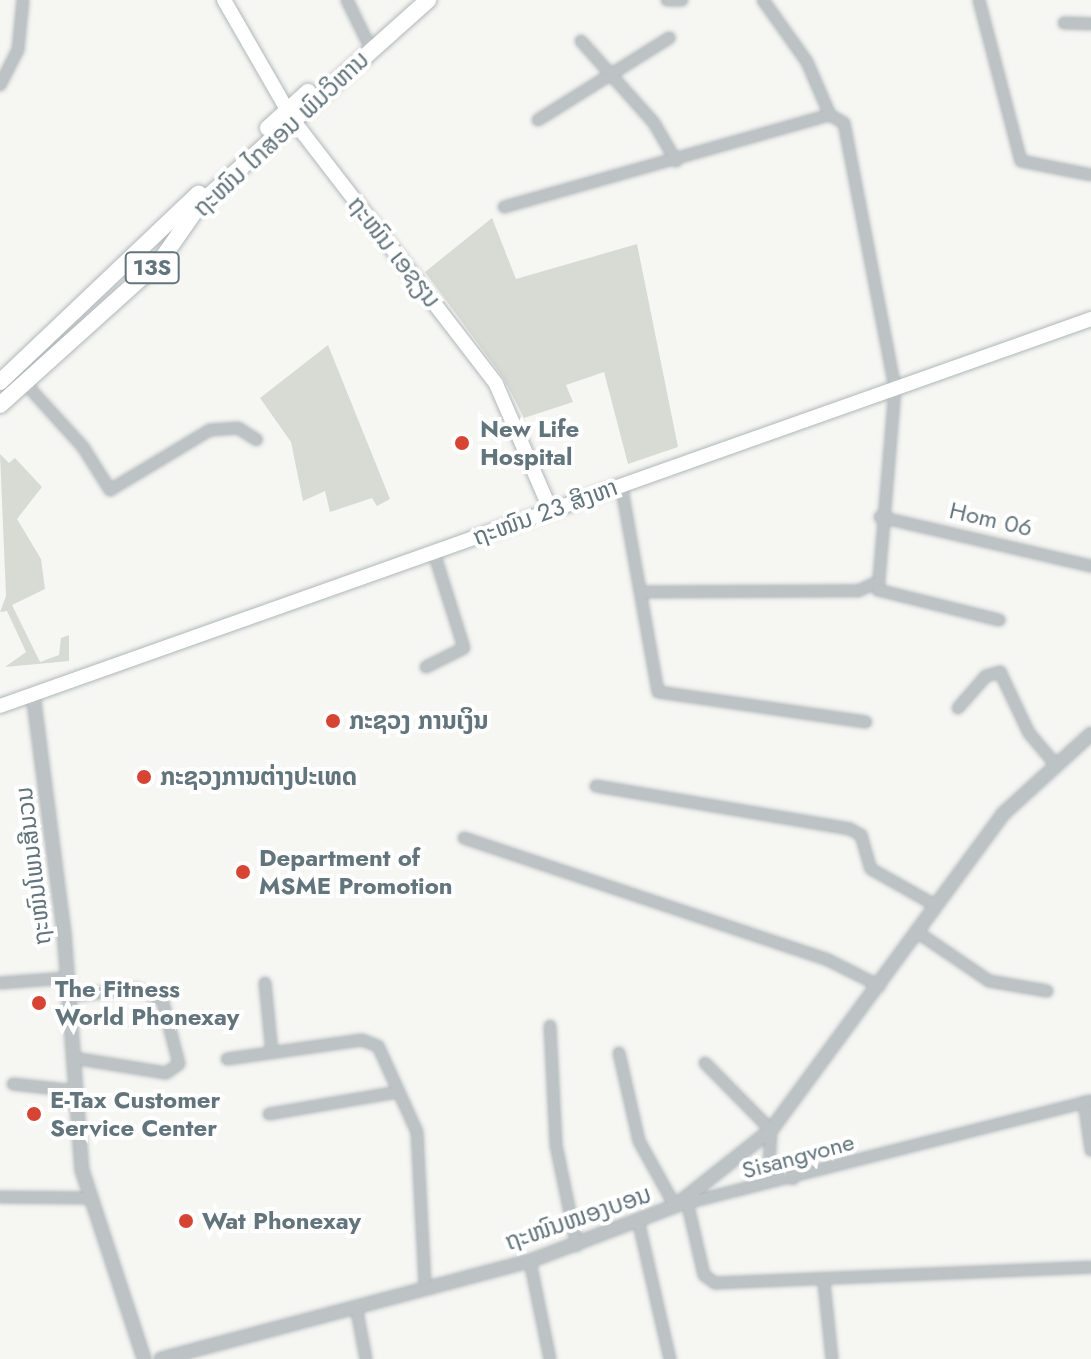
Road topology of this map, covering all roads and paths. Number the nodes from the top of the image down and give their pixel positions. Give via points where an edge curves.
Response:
1 (23, 0) edge
2 (224, 0) edge
3 (347, 0) edge
4 (414, 0) edge
5 (428, 0) edge
6 (667, 0) edge
7 (682, 0) edge
8 (763, 0) edge
9 (979, 0) edge
10 (1064, 23) dead end
11 (1091, 24) edge
12 (669, 38) dead end
13 (367, 41) junction
14 (581, 41) dead end
15 (612, 73) junction
16 (0, 85) edge
17 (290, 115) junction
18 (830, 115) junction
19 (538, 120) dead end
20 (676, 161) junction
21 (1091, 175) edge
22 (504, 207) dead end
23 (1091, 319) edge
24 (0, 382) edge
25 (24, 382) junction
26 (895, 389) junction
27 (0, 405) edge
28 (257, 440) dead end
29 (621, 484) junction
30 (551, 511) junction
31 (880, 517) junction
32 (434, 553) junction
33 (1091, 566) edge
34 (875, 583) junction
35 (643, 592) junction
36 (999, 620) dead end
37 (426, 667) dead end
38 (33, 694) junction
39 (0, 706) edge
40 (958, 708) dead end
41 (866, 722) dead end
42 (1091, 734) edge
43 (1056, 765) junction
44 (596, 786) dead end
45 (464, 838) dead end
46 (935, 905) junction
47 (917, 932) junction
48 (67, 978) junction
49 (0, 983) edge
50 (265, 983) dead end
51 (880, 986) junction
52 (1047, 991) dead end
53 (68, 996) junction
54 (550, 1026) dead end
55 (272, 1053) junction
56 (619, 1053) dead end
57 (73, 1058) junction
58 (227, 1059) dead end
59 (705, 1063) dead end
60 (13, 1084) dead end
61 (76, 1091) junction
62 (398, 1092) junction
63 (1087, 1102) edge
64 (269, 1114) dead end
65 (771, 1130) junction
66 (1091, 1150) edge
67 (793, 1179) junction
68 (0, 1197) edge
69 (90, 1198) junction
70 (682, 1206) junction
71 (639, 1224) junction
72 (577, 1246) junction
73 (530, 1261) junction
74 (1091, 1267) edge
75 (824, 1283) junction
76 (425, 1287) junction
77 (356, 1306) junction
78 (144, 1359) edge
79 (161, 1359) edge
80 (366, 1359) edge
81 (550, 1359) edge
82 (670, 1359) edge
83 (832, 1359) edge

1 - 16 street via 18,50
2 - 17 main road, ຖະໜົນ ເອຊຽນ
3 - 13 street
4 - 13 highway, ຖະໜົນ ໄກສອນ ພົມວິຫານ / 13S
5 - 17 highway, ຖະໜົນ ໄກສອນ ພົມວິຫານ / 13S
6 - 7 street
8 - 18 street via 807,62
9 - 21 street via 1021,161
10 - 11 street
12 - 15 street
13 - 17 highway, ຖະໜົນ ໄກສອນ ພົມວິຫານ / 13S
14 - 15 street
15 - 19 street
15 - 20 street
17 - 24 highway, ຖະໜົນ ໄກສອນ ພົມວິຫານ / 13S
17 - 25 highway, ຖະໜົນ ໄກສອນ ພົມວິຫານ / 13S via 200,204 161,260
17 - 30 main road, ຖະໜົນ ເອຊຽນ via 496,384
18 - 20 street
18 - 26 street via 844,123
20 - 22 street
23 - 26 main road, ຖະໜົນ 23 ສິງຫາ
25 - 27 highway, ຖະໜົນ ໄກສອນ ພົມວິຫານ / 13S
25 - 28 street via 83,447 110,490 210,430 238,428
26 - 29 main road, ຖະໜົນ 23 ສິງຫາ
26 - 31 street
29 - 30 main road, ຖະໜົນ 23 ສິງຫາ
29 - 35 street
30 - 32 main road, ຖະໜົນ 23 ສິງຫາ
31 - 33 street, Hom 06
31 - 34 street
32 - 37 street via 464,648
32 - 38 main road, ຖະໜົນ 23 ສິງຫາ
34 - 35 street via 858,591
34 - 36 street via 885,598
35 - 41 street via 658,692
38 - 39 main road, ຖະໜົນ 23 ສິງຫາ
38 - 48 street, ຖະໜົນໂພນສີນວນ
40 - 43 street via 986,676 1000,672 1029,733
42 - 43 street, ຖະໜົນໜອງບອນ
43 - 46 street, ຖະໜົນໜອງບອນ via 1003,814
44 - 46 street via 850,829 861,835 871,869
45 - 51 street via 826,959
46 - 47 street, ຖະໜົນໜອງບອນ
47 - 51 street, ຖະໜົນໜອງບອນ
47 - 52 street via 989,981
48 - 49 street
48 - 53 street, ຖະໜົນໂພນສີນວນ
50 - 55 street
51 - 65 street, ຖະໜົນໜອງບອນ
53 - 57 street, ຖະໜົນໂພນສີນວນ
53 - 57 street via 136,989 162,999 179,1064 166,1073
54 - 72 street via 556,1145
55 - 58 street
55 - 62 street via 370,1041
56 - 70 street via 639,1141
57 - 61 street, ຖະໜົນໂພນສີນວນ
59 - 65 street
60 - 61 street
61 - 69 street, ຖະໜົນໂພນສີນວນ
62 - 64 street
62 - 76 street via 417,1132
63 - 66 street
63 - 67 street, Sisangvone
65 - 67 street via 769,1164
65 - 70 street, ຖະໜົນໜອງບອນ
67 - 70 street, Sisangvone
68 - 69 street
69 - 78 street, ຖະໜົນໂພນສີນວນ
70 - 71 street, ຖະໜົນໜອງບອນ
70 - 75 street via 710,1281
71 - 72 street, ຖະໜົນໜອງບອນ
71 - 82 street
72 - 73 street, ຖະໜົນໜອງບອນ
73 - 76 street, ຖະໜົນໜອງບອນ
73 - 81 street
74 - 75 street
75 - 83 street
76 - 77 street, ຖະໜົນໜອງບອນ
77 - 79 street, ຖະໜົນໜອງບອນ
77 - 80 street

